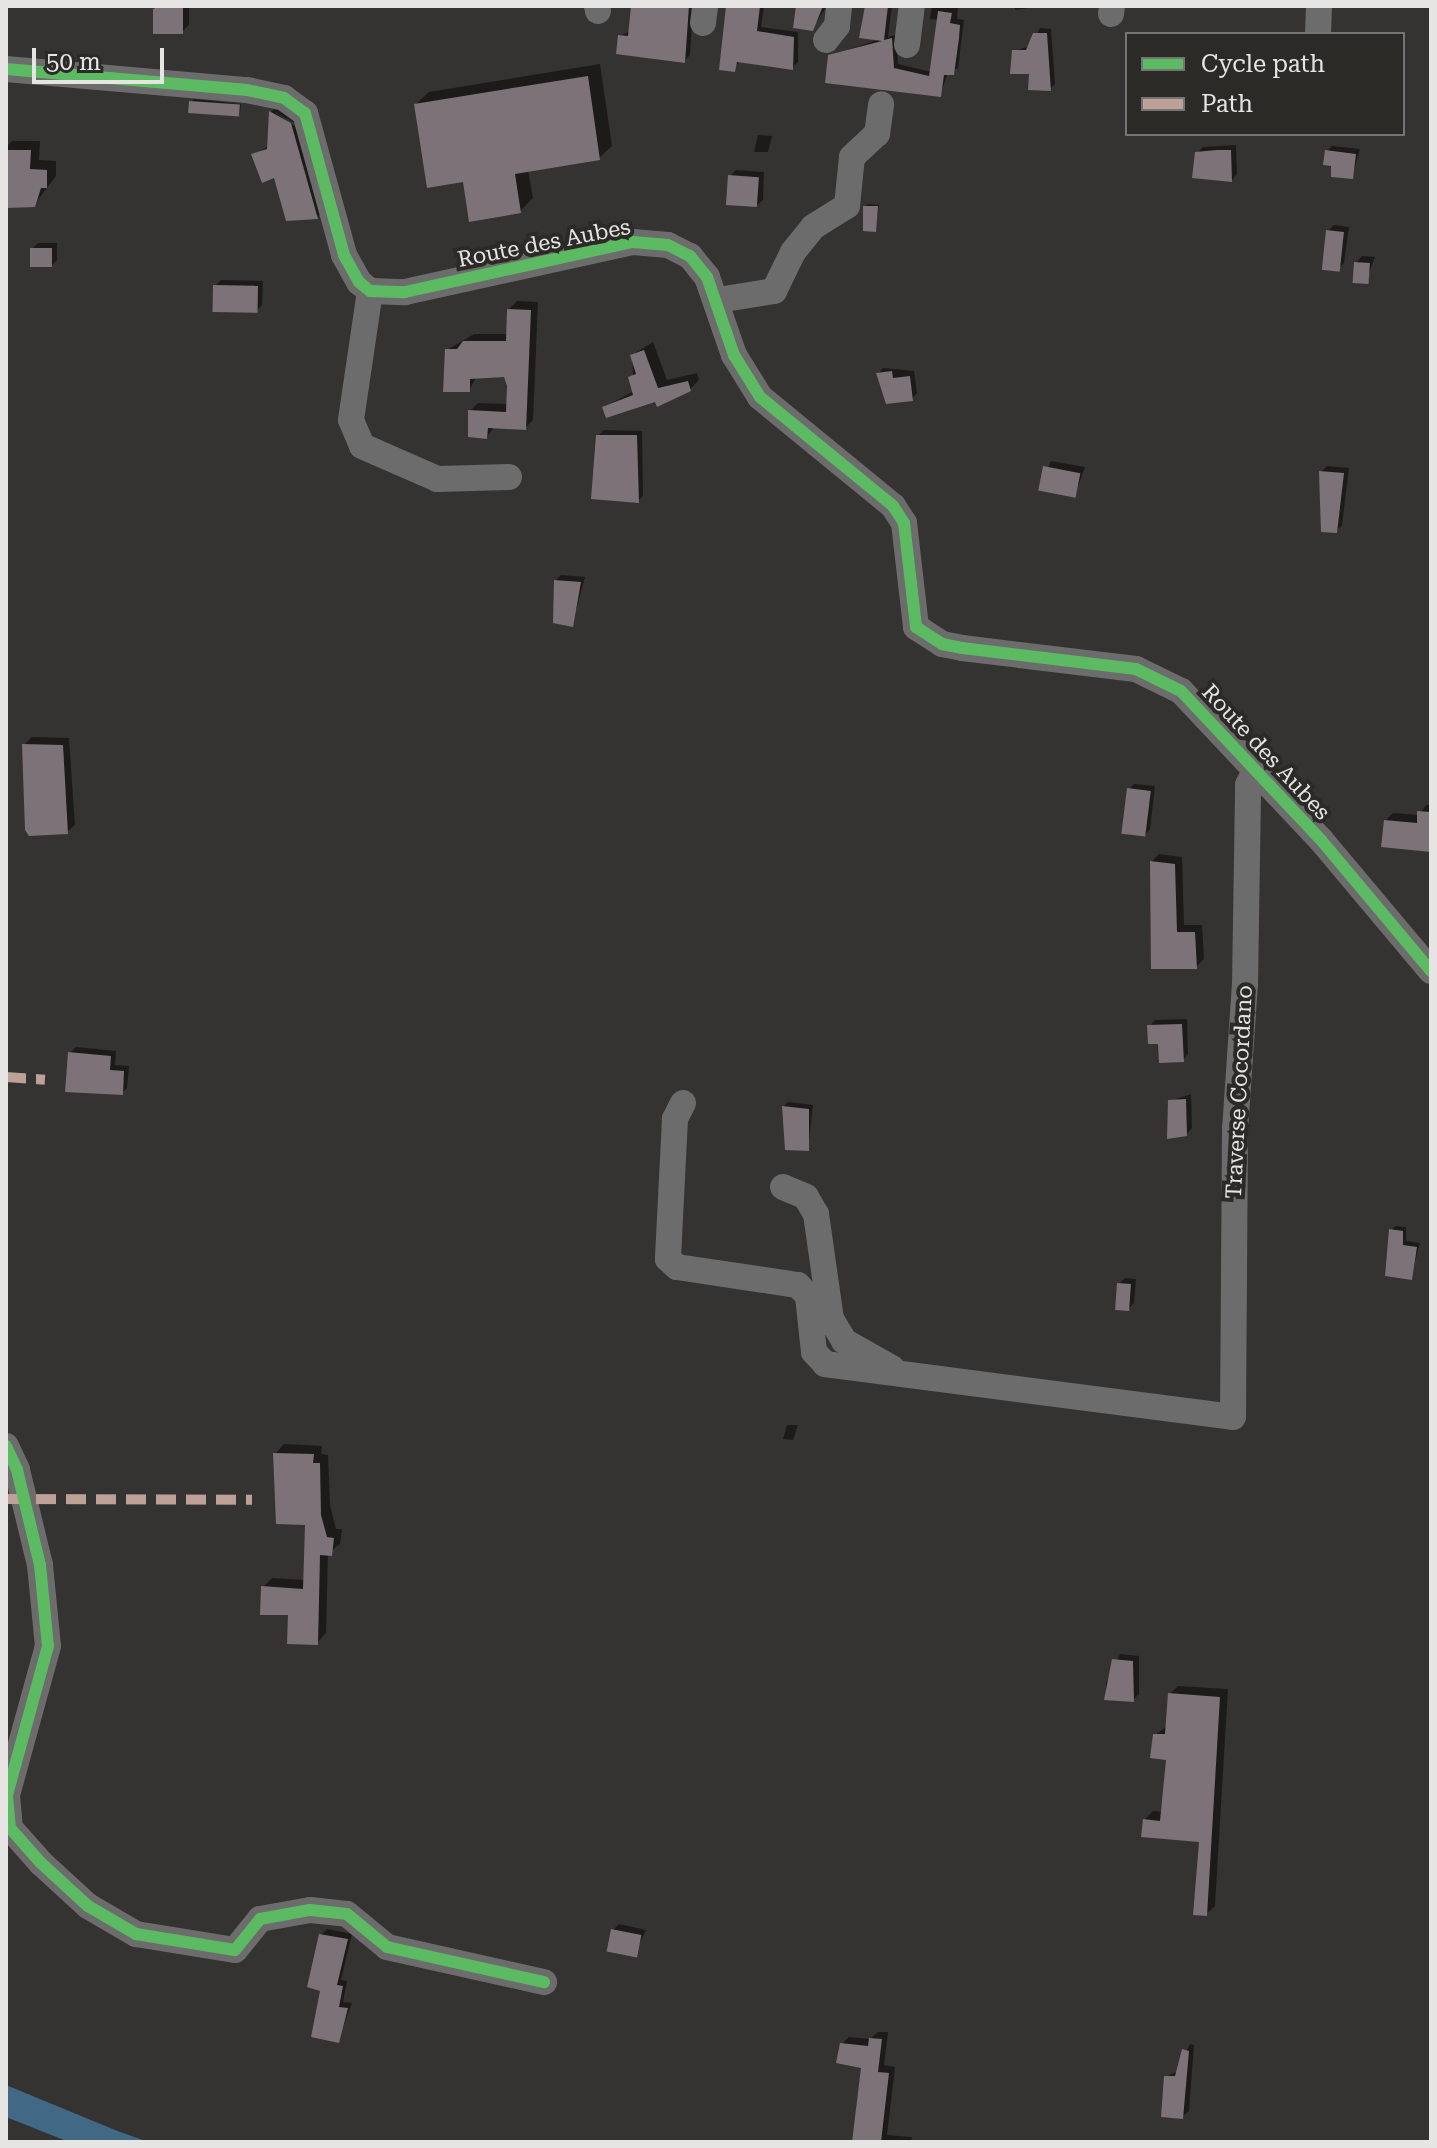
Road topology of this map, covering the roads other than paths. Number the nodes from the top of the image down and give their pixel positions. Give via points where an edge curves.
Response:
1 (839, 6) edge
2 (912, 6) edge
3 (1319, 6) edge
4 (1318, 32) edge
5 (826, 40) dead end
6 (907, 45) dead end
7 (6, 69) edge
8 (881, 104) dead end
9 (370, 291) junction
10 (718, 300) junction
11 (509, 477) dead end
12 (1256, 769) junction
13 (1431, 971) edge
14 (683, 1103) dead end
15 (783, 1187) dead end
16 (899, 1372) junction
17 (6, 1446) edge
18 (544, 1982) dead end

1 - 5 street via 837,26
2 - 6 street
3 - 4 street
7 - 9 street via 247,90 284,98 305,113 344,255
8 - 10 street via 877,134 852,157 847,206 813,227 793,252 774,291
9 - 10 street, Route des Aubes via 405,292 633,242 668,245 690,256
9 - 11 street via 351,420 362,446 437,479
10 - 12 street, Route des Aubes via 734,355 760,397 893,506 904,523 916,627 942,644 1104,661 1159,678 1198,705
12 - 13 street, Route des Aubes
12 - 16 street, Traverse Cocordano via 1248,785 1245,984 1235,1130 1233,1417
14 - 16 street via 675,1119 668,1259 677,1267 798,1285 808,1296 814,1352 825,1364
15 - 16 street via 806,1197 816,1214 831,1319 844,1341
17 - 18 street via 40,1565 48,1646 7,1795 10,1828 41,1863 88,1906 136,1934 235,1950 260,1919 310,1910 347,1914 387,1947

